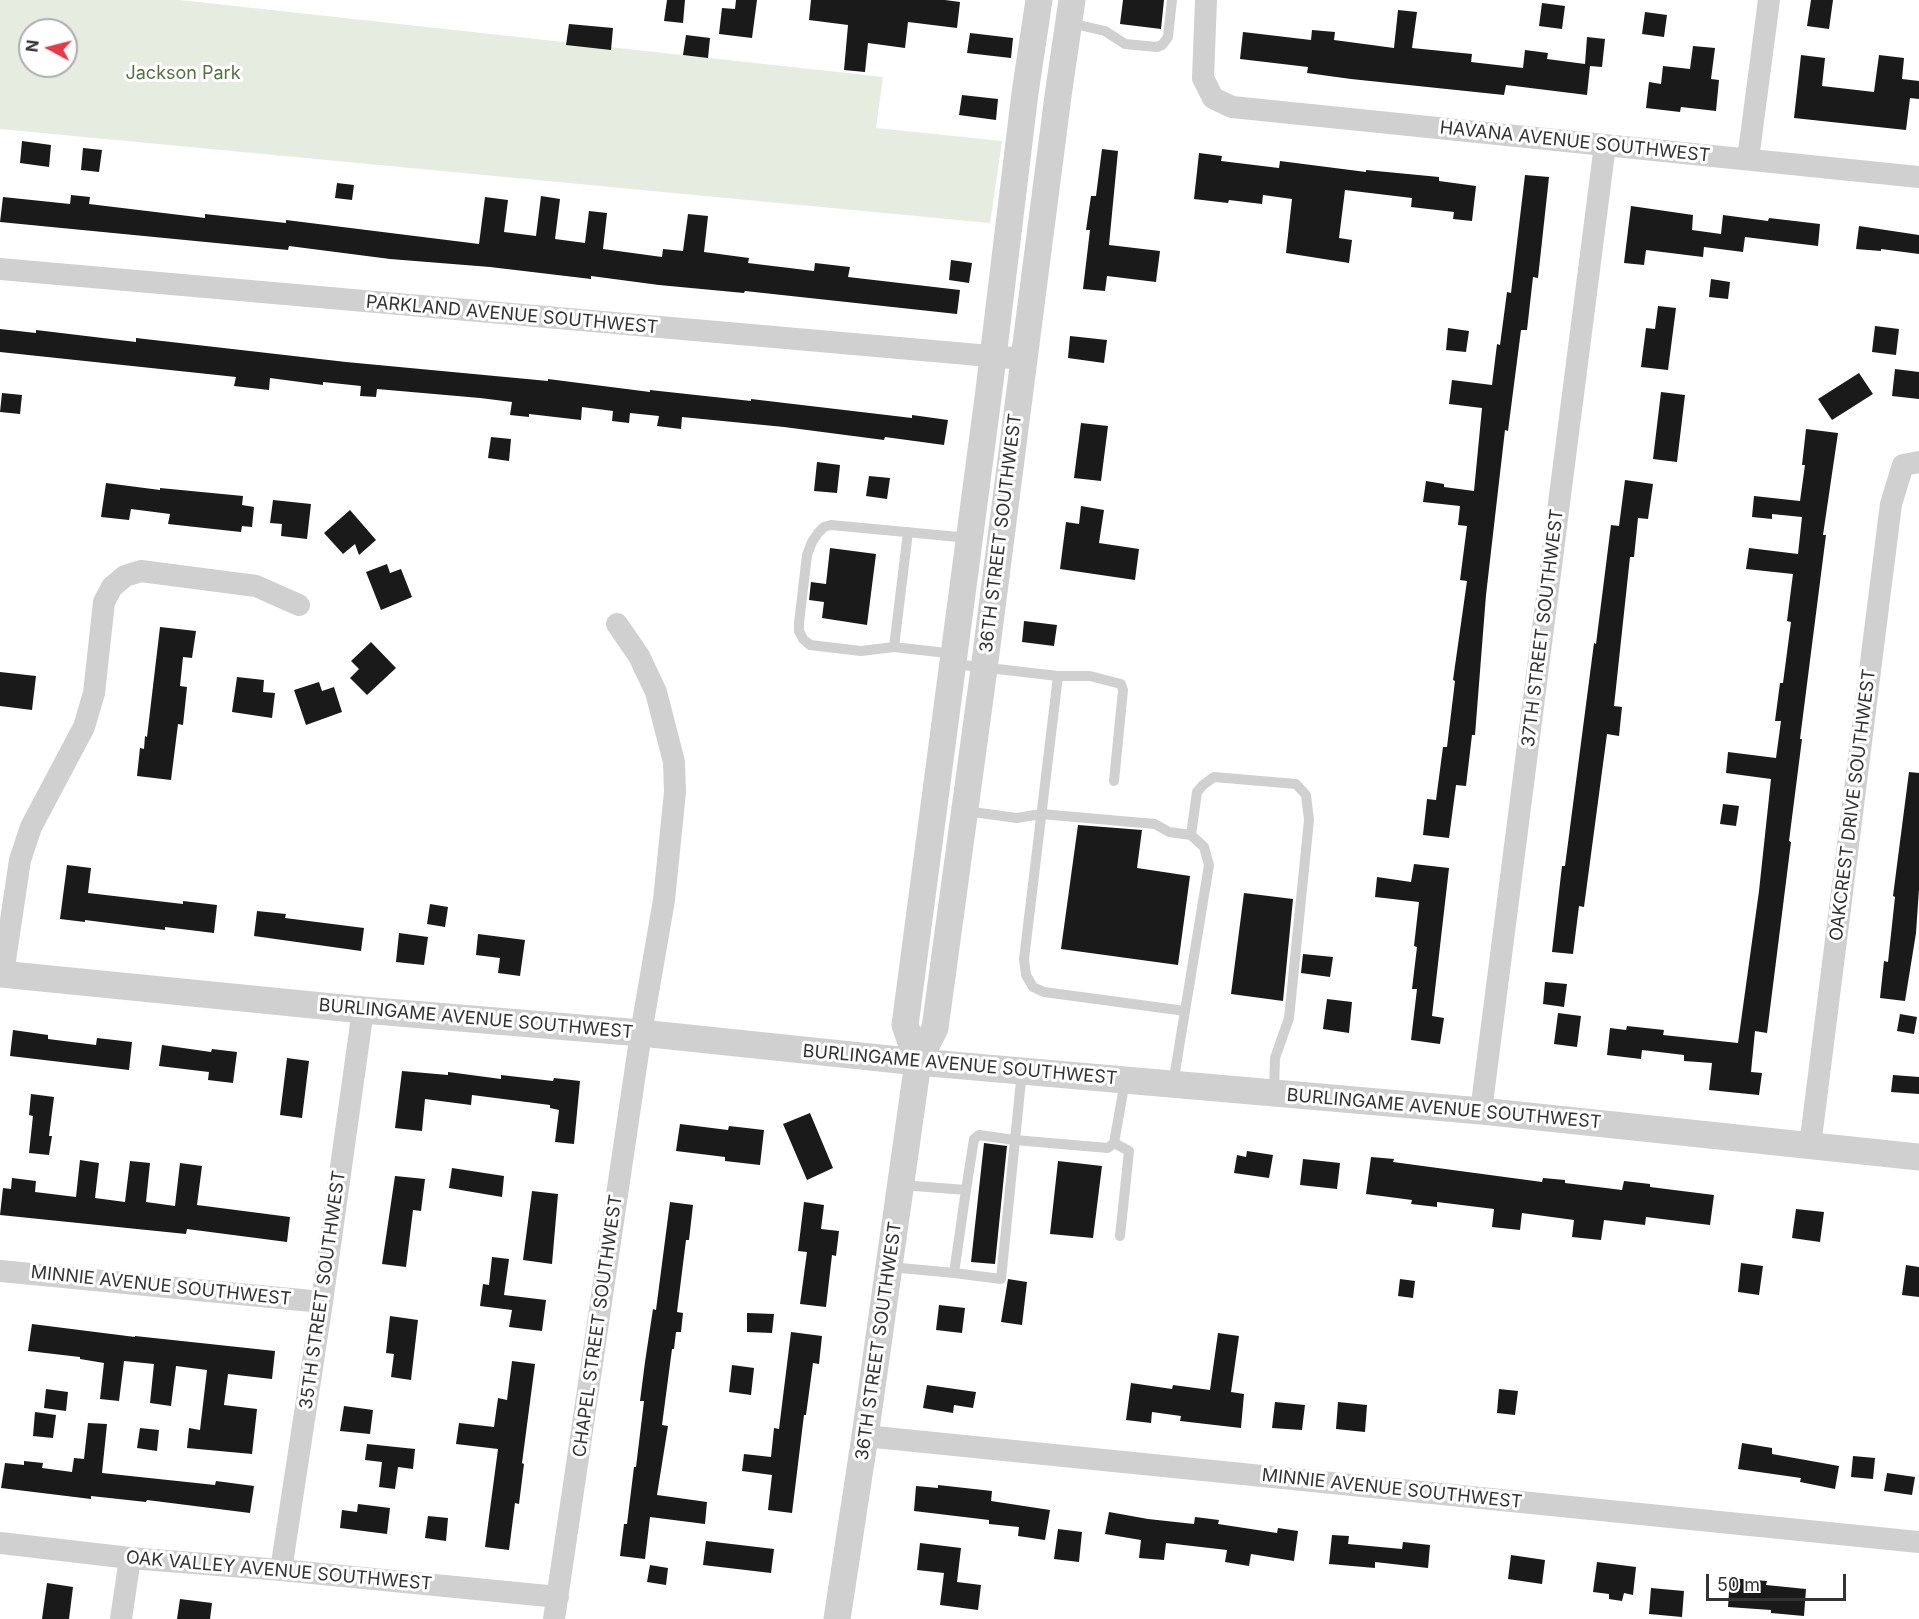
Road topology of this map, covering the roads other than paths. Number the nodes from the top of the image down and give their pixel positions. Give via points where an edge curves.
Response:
1 (1039, 0) edge
2 (1172, 0) edge
3 (1206, 0) edge
4 (1769, 0) edge
5 (1071, 11) edge
6 (1605, 145) junction
7 (1748, 159) junction
8 (1919, 177) edge
9 (0, 269) edge
10 (993, 358) junction
11 (1024, 359) junction
12 (1911, 464) edge
13 (909, 532) junction
14 (970, 538) junction
15 (299, 605) dead end
16 (617, 624) dead end
17 (894, 647) junction
18 (954, 659) junction
19 (984, 669) junction
20 (1058, 676) junction
21 (947, 717) junction
22 (1114, 781) dead end
23 (964, 810) junction
24 (1041, 814) junction
25 (1191, 835) junction
26 (2, 974) edge
27 (363, 1010) junction
28 (1185, 1011) junction
29 (641, 1034) junction
30 (918, 1062) junction
31 (1022, 1071) junction
32 (1125, 1081) junction
33 (1173, 1084) junction
34 (1274, 1093) junction
35 (1482, 1111) junction
36 (1015, 1140) junction
37 (1114, 1143) junction
38 (1810, 1146) junction
39 (1919, 1157) edge
40 (901, 1185) junction
41 (966, 1190) junction
42 (1120, 1236) dead end
43 (889, 1267) junction
44 (0, 1271) edge
45 (954, 1273) junction
46 (322, 1302) junction
47 (866, 1436) junction
48 (1919, 1542) edge
49 (0, 1544) edge
50 (130, 1558) junction
51 (281, 1570) junction
52 (556, 1608) edge
53 (121, 1619) edge
54 (837, 1619) edge

1 - 10 street, 36TH STREET SOUTHWEST
2 - 5 lane via 1168,37 1157,47 1125,44
3 - 6 street, HAVANA AVENUE SOUTHWEST via 1203,78 1213,98 1232,107
4 - 7 street
5 - 11 street, 36TH STREET SOUTHWEST
6 - 7 street, HAVANA AVENUE SOUTHWEST
6 - 35 street, 37TH STREET SOUTHWEST
7 - 8 street, HAVANA AVENUE SOUTHWEST
9 - 10 street, PARKLAND AVENUE SOUTHWEST
10 - 11 street, PARKLAND AVENUE SOUTHWEST
10 - 14 street, 36TH STREET SOUTHWEST
11 - 19 street, 36TH STREET SOUTHWEST
12 - 38 street, OAKCREST DRIVE SOUTHWEST via 1891,504
13 - 14 lane
13 - 17 lane
13 - 17 lane via 831,525 818,533 807,555 799,623 803,639 810,645 861,651
14 - 18 street, 36TH STREET SOUTHWEST
15 - 26 street via 256,585 141,572 125,576 112,587 104,602 94,693 84,727 31,826 20,860
16 - 29 street, CHAPEL STREET SOUTHWEST via 639,656 656,692 674,762 675,792 664,900
17 - 18 lane
18 - 19 lane
18 - 21 street, 36TH STREET SOUTHWEST
19 - 20 lane
19 - 23 street, 36TH STREET SOUTHWEST
20 - 22 lane via 1090,676 1121,684
20 - 24 lane
21 - 23 street via 953,794
21 - 30 street, 36TH STREET SOUTHWEST via 905,1025
23 - 24 lane via 1017,818
23 - 30 street, 36TH STREET SOUTHWEST via 935,1028
24 - 25 lane via 1155,824 1169,832
24 - 28 lane via 1024,959 1033,987 1044,992
25 - 28 lane via 1204,847 1209,865
25 - 34 lane via 1197,792 1214,777 1296,784 1306,795 1309,820 1289,1018 1275,1058
26 - 27 street, BURLINGAME AVENUE SOUTHWEST
27 - 29 street, BURLINGAME AVENUE SOUTHWEST
27 - 46 street, 35TH STREET SOUTHWEST
28 - 33 lane
29 - 30 street, BURLINGAME AVENUE SOUTHWEST
29 - 52 street, CHAPEL STREET SOUTHWEST
30 - 31 street, BURLINGAME AVENUE SOUTHWEST
30 - 40 street, 36TH STREET SOUTHWEST
31 - 32 street, BURLINGAME AVENUE SOUTHWEST
31 - 36 lane
32 - 33 street, BURLINGAME AVENUE SOUTHWEST
32 - 37 lane
33 - 34 street, BURLINGAME AVENUE SOUTHWEST
34 - 35 street, BURLINGAME AVENUE SOUTHWEST
35 - 38 street, BURLINGAME AVENUE SOUTHWEST
36 - 37 lane via 1108,1148
36 - 41 lane via 979,1135 974,1139
36 - 45 lane via 1001,1279
37 - 42 lane via 1129,1151
38 - 39 street, BURLINGAME AVENUE SOUTHWEST
40 - 41 lane
40 - 43 street, 36TH STREET SOUTHWEST
41 - 45 lane
43 - 45 lane
43 - 47 street, 36TH STREET SOUTHWEST
44 - 46 street, MINNIE AVENUE SOUTHWEST
46 - 51 street, 35TH STREET SOUTHWEST
47 - 48 street, MINNIE AVENUE SOUTHWEST
47 - 54 street, 36TH STREET SOUTHWEST
49 - 50 street, OAK VALLEY AVENUE SOUTHWEST
50 - 51 street, OAK VALLEY AVENUE SOUTHWEST
50 - 53 street
51 - 52 street, OAK VALLEY AVENUE SOUTHWEST

